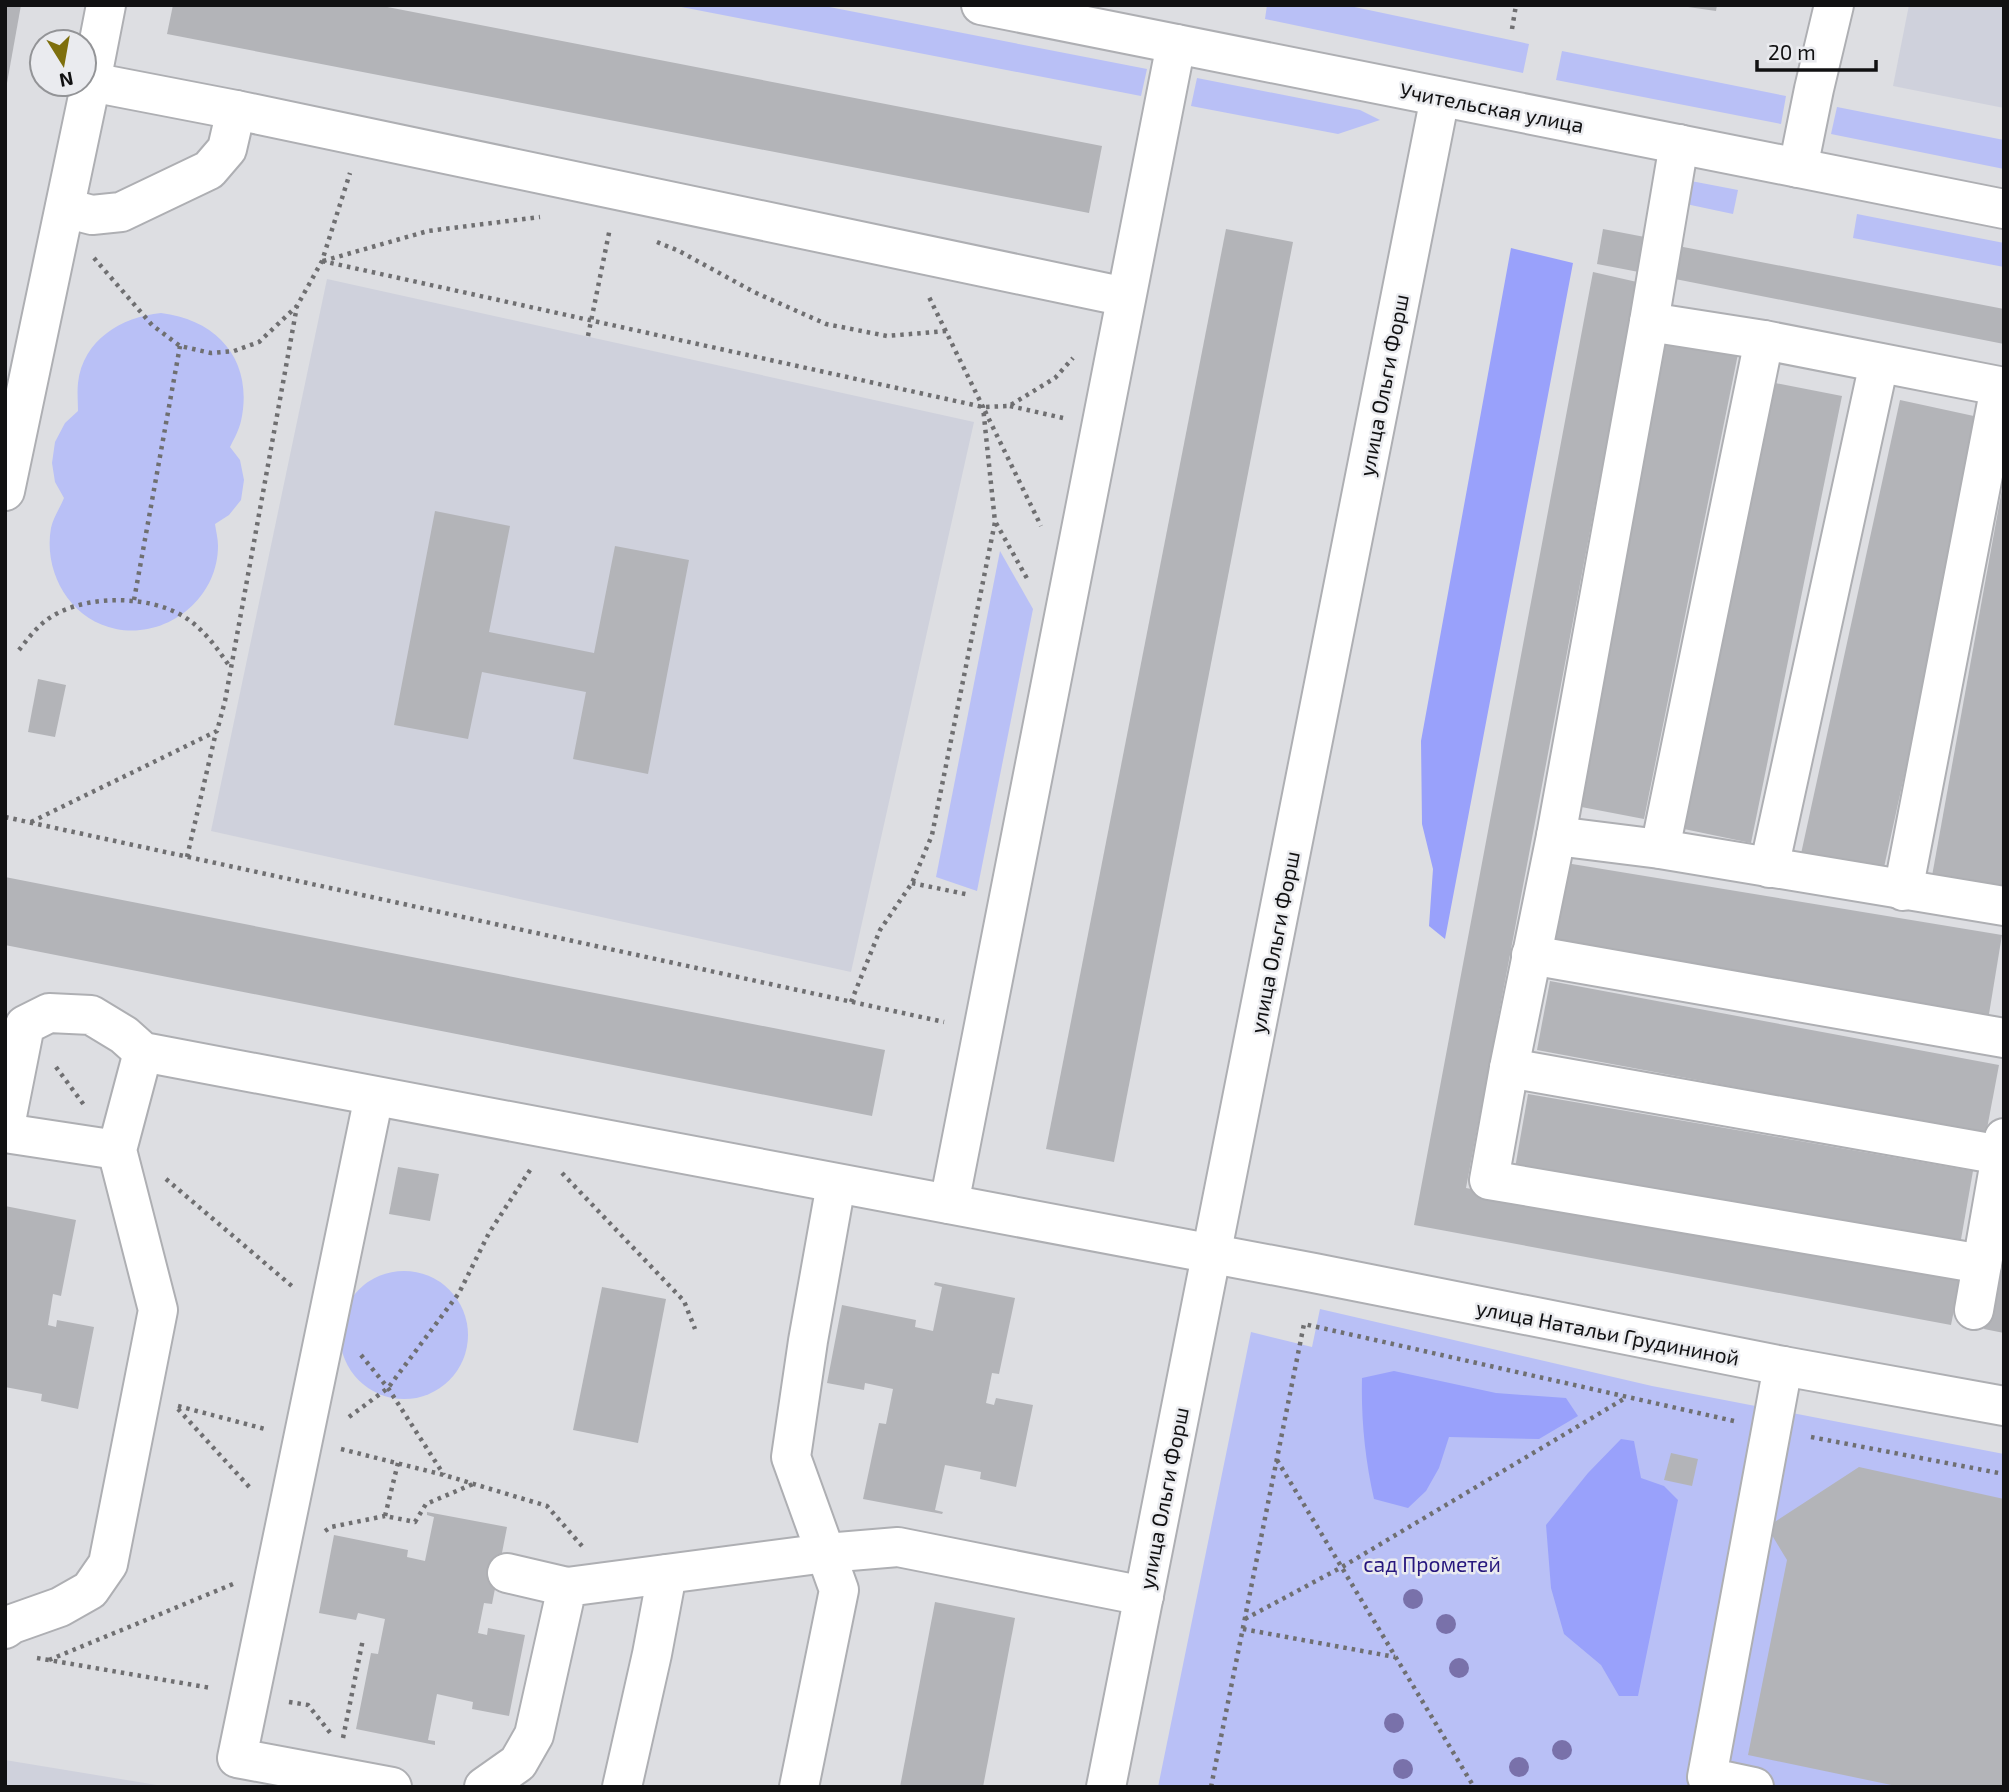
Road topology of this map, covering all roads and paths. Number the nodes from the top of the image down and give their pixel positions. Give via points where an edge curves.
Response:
1 (106, 5) edge
2 (981, 5) edge
3 (1516, 5) edge
4 (1834, 5) edge
5 (1512, 29) dead end
6 (1176, 44) junction
7 (98, 46) edge
8 (98, 83) edge
9 (1440, 97) junction
10 (88, 98) edge
11 (236, 110) junction
12 (362, 136) junction
13 (1679, 144) junction
14 (1798, 168) junction
15 (618, 190) junction
16 (2004, 209) edge
17 (63, 215) junction
18 (549, 218) dead end
19 (656, 241) dead end
20 (905, 251) junction
21 (322, 261) junction
22 (1126, 297) junction
23 (297, 306) junction
24 (592, 320) junction
25 (1649, 322) junction
26 (947, 331) junction
27 (588, 336) dead end
28 (1764, 340) junction
29 (180, 346) junction
30 (1082, 348) dead end
31 (1879, 363) junction
32 (2002, 387) edge
33 (1009, 406) junction
34 (983, 407) junction
35 (1101, 427) junction
36 (5, 491) edge
37 (1070, 586) junction
38 (134, 600) junction
39 (19, 649) dead end
40 (231, 668) junction
41 (217, 731) junction
42 (5, 817) edge
43 (30, 822) junction
44 (1556, 836) junction
45 (1660, 849) junction
46 (187, 857) junction
47 (1769, 868) junction
48 (912, 883) junction
49 (1903, 891) junction
50 (1008, 904) junction
51 (2004, 906) edge
52 (1531, 954) junction
53 (851, 1002) junction
54 (25, 1025) junction
55 (983, 1031) junction
56 (2004, 1038) edge
57 (143, 1052) junction
58 (1509, 1068) junction
59 (374, 1096) junction
60 (5, 1126) edge
61 (5, 1133) edge
62 (544, 1141) junction
63 (2002, 1146) edge
64 (117, 1150) junction
65 (836, 1184) junction
66 (949, 1204) junction
67 (1212, 1255) junction
68 (1982, 1264) junction
69 (1974, 1310) dead end
70 (695, 1329) dead end
71 (1783, 1366) junction
72 (1628, 1397) junction
73 (2004, 1406) edge
74 (1771, 1429) junction
75 (309, 1441) junction
76 (1277, 1460) junction
77 (398, 1464) junction
78 (2004, 1474) edge
79 (473, 1483) junction
80 (385, 1516) junction
81 (285, 1527) junction
82 (826, 1553) junction
83 (277, 1565) junction
84 (1342, 1567) junction
85 (507, 1573) dead end
86 (667, 1574) junction
87 (581, 1585) junction
88 (1144, 1595) junction
89 (1245, 1619) junction
90 (1243, 1629) junction
91 (363, 1639) dead end
92 (16, 1642) edge
93 (1396, 1657) junction
94 (50, 1660) junction
95 (250, 1695) junction
96 (392, 1787) edge
97 (484, 1787) edge
98 (622, 1787) edge
99 (799, 1787) edge
100 (1106, 1787) edge
101 (1211, 1787) edge
102 (1474, 1787) edge
103 (1754, 1787) edge

1 - 7 street
2 - 6 street, Учительская улица
3 - 5 path
4 - 14 street
6 - 9 street, Учительская улица
6 - 22 street
8 - 11 street
9 - 13 street, Учительская улица
9 - 67 street, улица Ольги Форш
10 - 17 street
11 - 12 street
11 - 17 street via 227,149 209,170 121,212
12 - 15 street
12 - 21 path
13 - 14 street, Учительская улица
13 - 25 street
14 - 16 street, Учительская улица
15 - 20 street
15 - 24 path
17 - 29 path via 152,326
17 - 36 street
18 - 21 path via 428,231
19 - 26 path via 826,324 887,336
20 - 22 street
20 - 26 path
21 - 23 path
21 - 24 path
22 - 35 street
23 - 29 path via 259,342 234,351 211,353
23 - 40 path
24 - 27 path
24 - 34 path
25 - 28 street
25 - 44 street
26 - 34 path
28 - 31 street
28 - 45 street
29 - 38 path
30 - 33 path via 1055,379
31 - 32 street
31 - 47 street
32 - 49 street
33 - 34 path
33 - 35 path
34 - 37 path
34 - 48 path via 995,522 932,835
35 - 37 street
37 - 50 street
38 - 39 path via 107,601 58,613 36,628
38 - 40 path via 161,605 185,617 217,647
40 - 41 path
41 - 43 path
41 - 46 path
42 - 43 path
43 - 46 path
44 - 45 street
44 - 52 street
45 - 47 street
46 - 53 path
47 - 49 street
48 - 50 path
48 - 53 path via 880,930
49 - 51 street
50 - 55 street
52 - 56 street
52 - 58 street
53 - 55 path
54 - 57 street via 49,1013 91,1015
54 - 60 street
54 - 64 path
55 - 66 street
57 - 59 street, улица Натальи Грудининой
57 - 64 street
58 - 63 street
58 - 68 street via 1489,1180
59 - 62 street, улица Натальи Грудининой
59 - 75 street
61 - 64 street
62 - 65 street, улица Натальи Грудининой
62 - 70 path via 684,1301
62 - 75 path via 459,1293 388,1388
63 - 68 street
64 - 92 street via 158,1310 108,1564 90,1590 60,1607 12,1624
65 - 66 street, улица Натальи Грудининой
65 - 82 street via 792,1457
66 - 67 street, улица Натальи Грудининой
67 - 71 street, улица Натальи Грудининой
67 - 88 street, улица Ольги Форш
68 - 69 street
71 - 73 street, улица Натальи Грудининой
71 - 74 street
72 - 74 path
72 - 76 path via 1304,1324
72 - 84 path
74 - 78 path
74 - 103 street via 1707,1777
75 - 77 path
75 - 81 street
75 - 81 path via 175,1405
76 - 84 path
76 - 89 path
77 - 79 path
77 - 80 path
79 - 80 path via 426,1504 415,1522
79 - 87 path via 547,1506 588,1553
80 - 83 path via 331,1527
81 - 83 street
82 - 86 street
82 - 88 street via 898,1547
82 - 99 street via 839,1590
83 - 94 path
83 - 95 street
84 - 89 path
84 - 93 path
85 - 87 street
86 - 87 street
86 - 98 street
87 - 97 street via 534,1735 518,1762
88 - 100 street, улица Ольги Форш
89 - 90 path
90 - 93 path
90 - 101 path
91 - 95 path via 341,1746 309,1705
92 - 94 path
93 - 102 path
94 - 95 path
95 - 96 street via 237,1758

